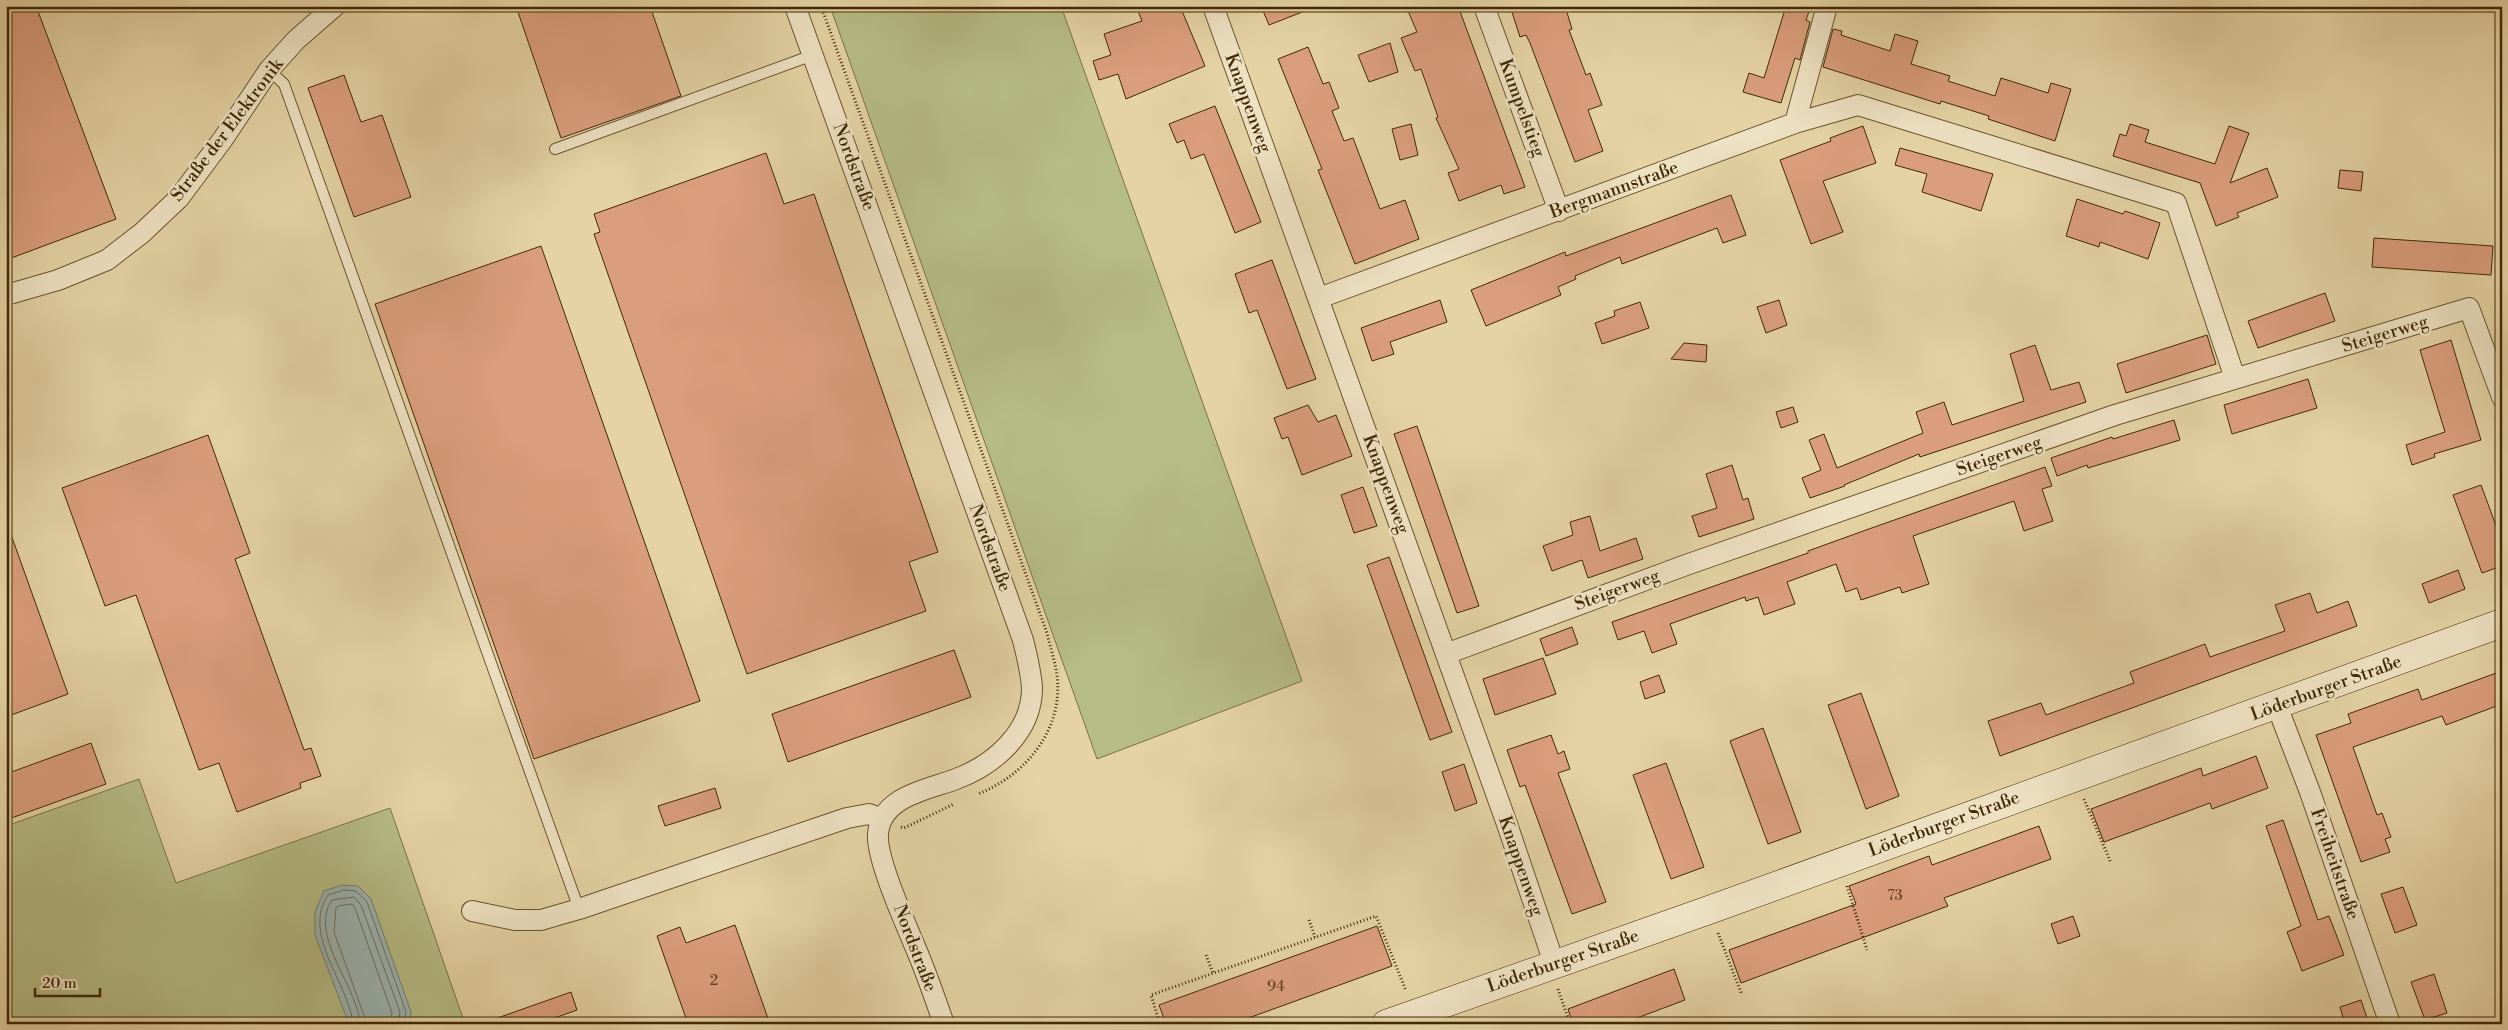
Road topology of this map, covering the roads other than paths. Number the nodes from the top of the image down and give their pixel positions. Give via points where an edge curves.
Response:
1 (335, 6) edge
2 (795, 6) edge
3 (1213, 6) edge
4 (1484, 6) edge
5 (1827, 6) edge
6 (813, 55) junction
7 (269, 70) junction
8 (1795, 123) junction
9 (555, 149) dead end
10 (1559, 210) junction
11 (6, 296) edge
12 (1319, 298) junction
13 (2235, 378) junction
14 (2502, 397) edge
15 (2502, 623) edge
16 (1446, 654) junction
17 (2277, 706) junction
18 (882, 819) junction
19 (579, 909) junction
20 (472, 910) dead end
21 (1554, 964) junction
22 (944, 1024) edge
23 (1386, 1024) edge
24 (2390, 1024) edge

1 - 7 street, Straße der Elektronik via 296,40
2 - 6 street, Nordstraße
3 - 12 street, Knappenweg
4 - 10 street, Kumpelstieg
5 - 8 street
6 - 9 lane
6 - 18 street, Nordstraße via 1023,640 1032,690 1029,711 1021,730 1002,751 981,767 908,796 891,806
7 - 11 street, Straße der Elektronik via 179,198 142,233 107,260
7 - 19 lane via 284,84
8 - 10 street, Bergmannstraße
8 - 13 street, Bergmannstraße via 1858,105 2176,203
10 - 12 street, Bergmannstraße
12 - 16 street, Knappenweg
13 - 14 street, Steigerweg via 2469,308
13 - 16 street, Steigerweg via 2115,415 1686,564
15 - 17 street, Löderburger Straße
16 - 21 street, Knappenweg
17 - 21 street, Löderburger Straße
17 - 24 street, Freiheitstraße
18 - 19 street via 869,814 847,818
18 - 22 street, Nordstraße via 878,835 884,864
19 - 20 street via 541,920 515,920
21 - 23 street, Löderburger Straße

